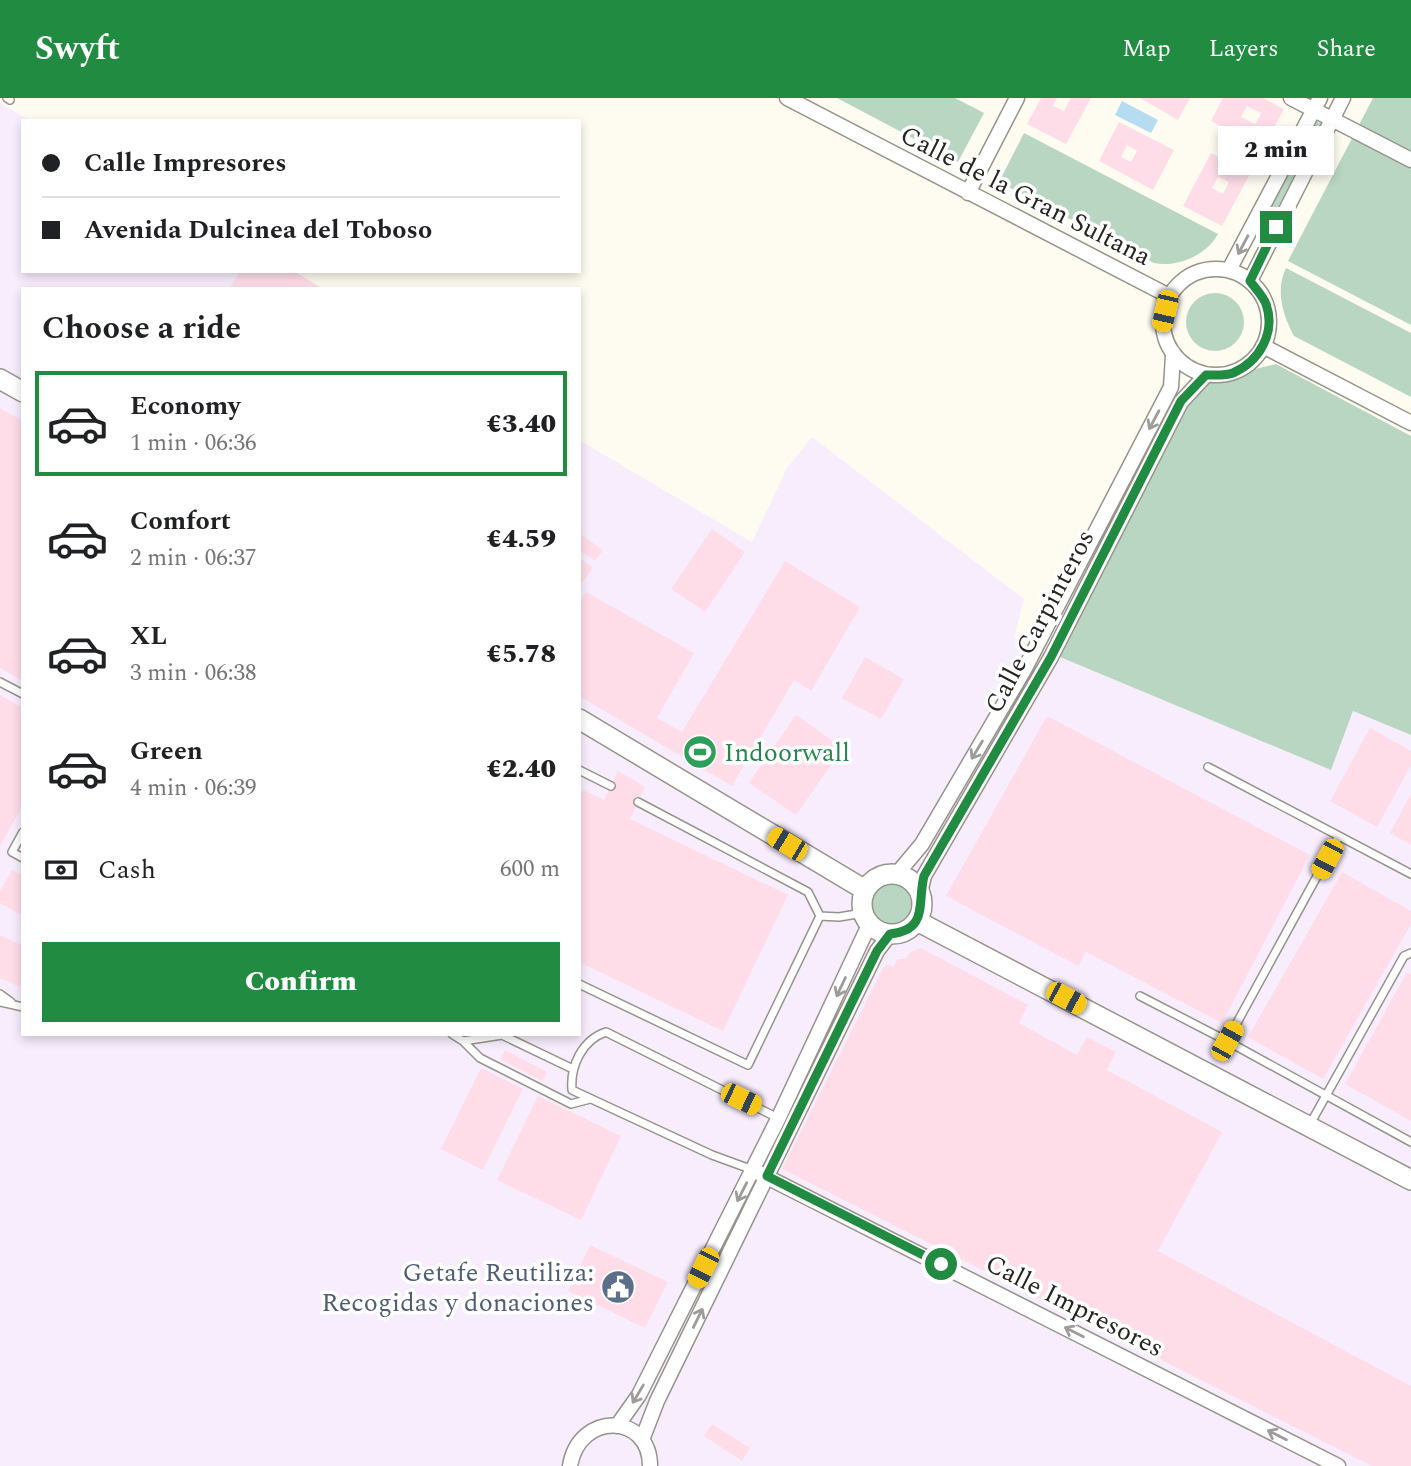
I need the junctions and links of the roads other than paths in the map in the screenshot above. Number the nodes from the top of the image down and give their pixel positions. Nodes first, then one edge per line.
1 (787, 98) edge
2 (1017, 98) edge
3 (1291, 98) edge
4 (1343, 98) edge
5 (1317, 104) edge
6 (1331, 119) junction
7 (1411, 160) edge
8 (968, 192) junction
9 (1229, 270) junction
10 (1250, 281) junction
11 (1169, 296) junction
12 (1264, 346) junction
13 (1173, 356) junction
14 (1206, 375) junction
15 (0, 379) edge
16 (21, 391) edge
17 (1411, 423) edge
18 (0, 682) edge
19 (21, 693) edge
20 (581, 720) edge
21 (1208, 766) dead end
22 (581, 771) edge
23 (611, 786) dead end
24 (638, 802) dead end
25 (21, 836) edge
26 (1339, 836) junction
27 (21, 857) edge
28 (1411, 874) edge
29 (896, 875) junction
30 (865, 890) junction
31 (920, 893) junction
32 (820, 916) junction
33 (866, 919) junction
34 (917, 921) junction
35 (890, 934) junction
36 (1411, 953) edge
37 (581, 985) edge
38 (0, 993) edge
39 (1140, 996) dead end
40 (0, 1002) edge
41 (18, 1006) edge
42 (455, 1036) edge
43 (496, 1036) edge
44 (504, 1036) edge
45 (463, 1041) junction
46 (1227, 1041) junction
47 (573, 1069) junction
48 (1326, 1096) junction
49 (591, 1099) junction
50 (778, 1119) junction
51 (1309, 1126) junction
52 (1411, 1142) edge
53 (752, 1170) junction
54 (767, 1176) junction
55 (1411, 1180) edge
56 (617, 1426) junction
57 (642, 1440) junction
58 (569, 1466) edge
59 (650, 1466) edge
60 (1338, 1466) edge

1 - 8 street, Calle de la Gran Sultana
2 - 8 street
3 - 5 street
4 - 6 street
5 - 6 street
5 -> 9 street
6 - 7 street
6 - 10 street
8 - 11 street, Calle de la Gran Sultana
9 - 10 street
9 - 11 street
10 - 12 street
11 - 13 street
12 - 14 street
12 - 17 street
13 - 14 street
13 -> 29 street, Calle Carpinteros
14 - 31 street, Calle Carpinteros
15 - 16 street
18 - 19 lane
20 - 30 street
21 - 26 lane
22 - 23 lane
24 - 32 lane
25 - 27 lane
26 - 28 lane
26 - 46 lane
29 - 30 street
29 - 31 street
30 - 33 street
31 - 34 street
32 - 33 lane
32 - 37 lane
33 - 35 street
33 -> 50 street
34 - 35 street
34 - 51 street
35 - 54 street
36 - 48 lane
38 - 41 lane
39 - 46 lane
40 - 41 lane
42 - 45 lane
43 - 45 lane
44 - 47 lane
45 - 49 lane
46 - 48 lane
47 - 49 lane
47 - 50 lane
48 - 51 lane
48 - 52 lane
49 - 53 lane
50 - 53 street
51 - 55 street
53 - 54 street, Calle Impresores
53 -> 56 street
57 -> 54 street
60 -> 54 street, Calle Impresores
56 - 57 street
56 - 58 street
57 - 59 street

